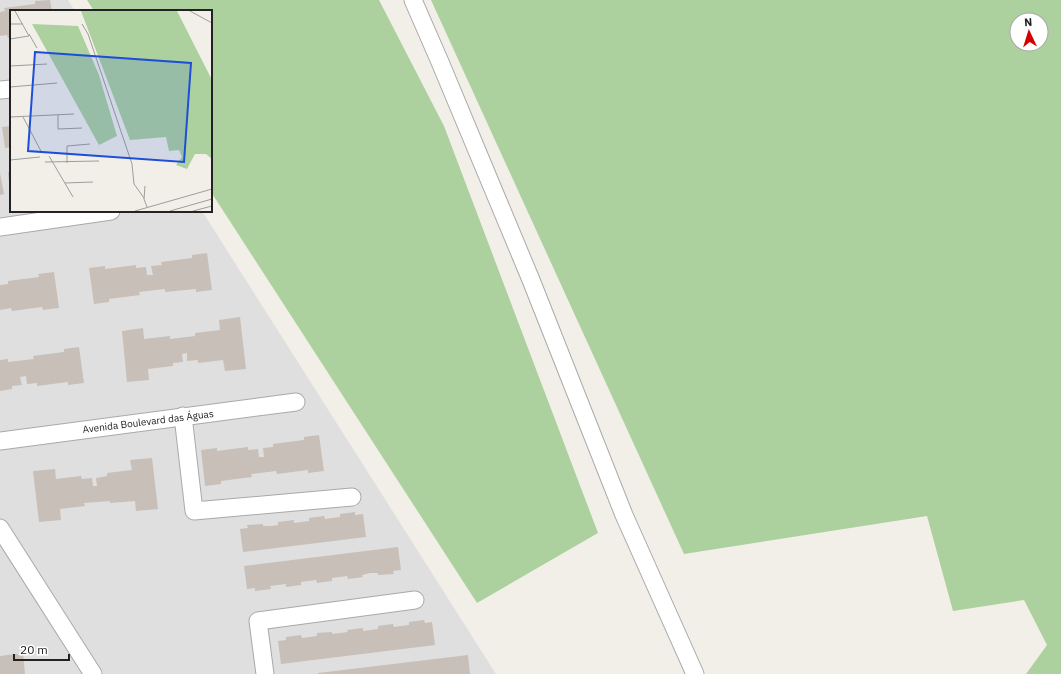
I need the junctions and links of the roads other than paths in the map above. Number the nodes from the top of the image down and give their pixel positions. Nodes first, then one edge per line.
1 (413, 0) edge
2 (10, 89) edge
3 (0, 90) edge
4 (104, 212) edge
5 (0, 227) edge
6 (296, 402) dead end
7 (183, 416) junction
8 (0, 441) edge
9 (352, 497) dead end
10 (0, 528) edge
11 (415, 600) dead end
12 (92, 674) edge
13 (264, 674) edge
14 (695, 674) edge

1 - 14 street
2 - 3 street
4 - 5 street
6 - 7 street, Avenida Boulevard das Águas
7 - 8 street, Avenida Boulevard das Águas
7 - 9 street
10 - 12 street
11 - 13 street

